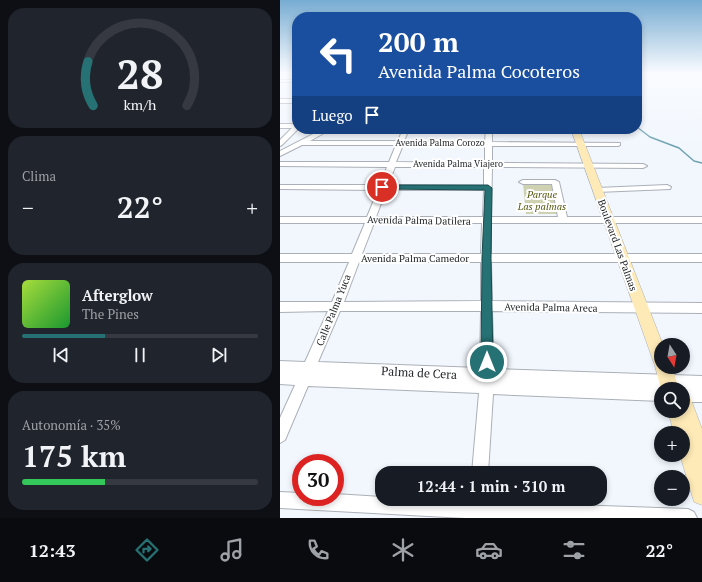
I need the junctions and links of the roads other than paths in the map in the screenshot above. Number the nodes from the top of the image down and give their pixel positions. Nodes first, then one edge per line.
1 (280, 101) edge
2 (292, 101) edge
3 (280, 126) edge
4 (292, 126) edge
5 (292, 131) edge
6 (318, 134) edge
7 (404, 134) edge
8 (489, 134) edge
9 (577, 134) edge
10 (300, 143) junction
11 (399, 143) junction
12 (280, 144) edge
13 (489, 144) junction
14 (580, 144) junction
15 (618, 144) dead end
16 (280, 154) edge
17 (280, 164) edge
18 (391, 164) junction
19 (488, 164) junction
20 (588, 164) junction
21 (643, 166) dead end
22 (523, 182) dead end
23 (280, 187) edge
24 (382, 187) junction
25 (667, 187) dead end
26 (488, 188) junction
27 (597, 190) junction
28 (370, 219) junction
29 (280, 220) edge
30 (488, 220) junction
31 (563, 220) junction
32 (608, 220) junction
33 (702, 220) edge
34 (280, 258) edge
35 (354, 258) junction
36 (486, 258) junction
37 (623, 258) junction
38 (702, 258) edge
39 (487, 306) junction
40 (280, 307) edge
41 (336, 307) junction
42 (702, 308) edge
43 (641, 309) junction
44 (654, 343) edge
45 (280, 367) edge
46 (307, 373) junction
47 (280, 378) edge
48 (487, 381) junction
49 (690, 383) edge
50 (702, 383) edge
51 (654, 384) edge
52 (690, 395) edge
53 (702, 396) edge
54 (678, 418) edge
55 (688, 418) edge
56 (280, 435) edge
57 (702, 454) edge
58 (481, 466) edge
59 (702, 494) edge
60 (280, 500) edge
61 (477, 509) edge
62 (688, 518) edge

1 - 2 street
3 - 4 street
5 - 12 street
6 - 10 street
7 - 11 street, Calle Palma Yuca
8 - 13 street
9 - 14 main road, Boulevard Las Palmas
10 - 11 street, Avenida Palma Corozo
10 - 16 street
11 - 13 street, Avenida Palma Corozo
11 - 18 street, Calle Palma Yuca
13 - 14 street, Avenida Palma Corozo
13 - 19 street
14 - 15 street, Avenida Palma Corozo
14 - 20 main road, Boulevard Las Palmas
17 - 18 street, Avenida Palma Viajero
18 - 19 street, Avenida Palma Viajero
18 - 24 street, Calle Palma Yuca
19 - 20 street, Avenida Palma Viajero
19 - 26 street
20 - 21 street, Avenida Palma Viajero
20 - 27 main road, Boulevard Las Palmas
22 - 31 street
23 - 24 street
24 - 26 street
24 - 28 street, Calle Palma Yuca
25 - 27 street
26 - 30 street
27 - 32 main road, Boulevard Las Palmas
28 - 29 street, Avenida Palma Datilera
28 - 30 street, Avenida Palma Datilera
28 - 35 street, Calle Palma Yuca
30 - 31 street, Avenida Palma Datilera
30 - 36 street
31 - 32 street, Avenida Palma Datilera
32 - 33 street, Avenida Palma Datilera
32 - 37 main road, Boulevard Las Palmas
34 - 35 street, Avenida Palma Camedor
35 - 36 street, Avenida Palma Camedor
35 - 41 street, Calle Palma Yuca
36 - 37 street, Avenida Palma Camedor
36 - 39 street
37 - 38 street, Avenida Palma Camedor
37 - 43 main road, Boulevard Las Palmas
39 - 41 street, Avenida Palma Areca
39 - 43 street, Avenida Palma Areca
39 - 48 street
40 - 41 street, Avenida Palma Areca
41 - 46 street, Calle Palma Yuca
42 - 43 street, Avenida Palma Areca
43 - 44 main road, Boulevard Las Palmas
45 - 46 street, Palma de Cera
46 - 47 street, Palma de Cera
46 - 48 street, Palma de Cera
46 - 56 street, Calle Palma Yuca
48 - 51 street, Palma de Cera
48 - 58 street
49 - 50 street, Palma de Cera
52 - 53 street
54 - 59 main road
55 - 57 main road
60 - 61 street
61 - 62 street

